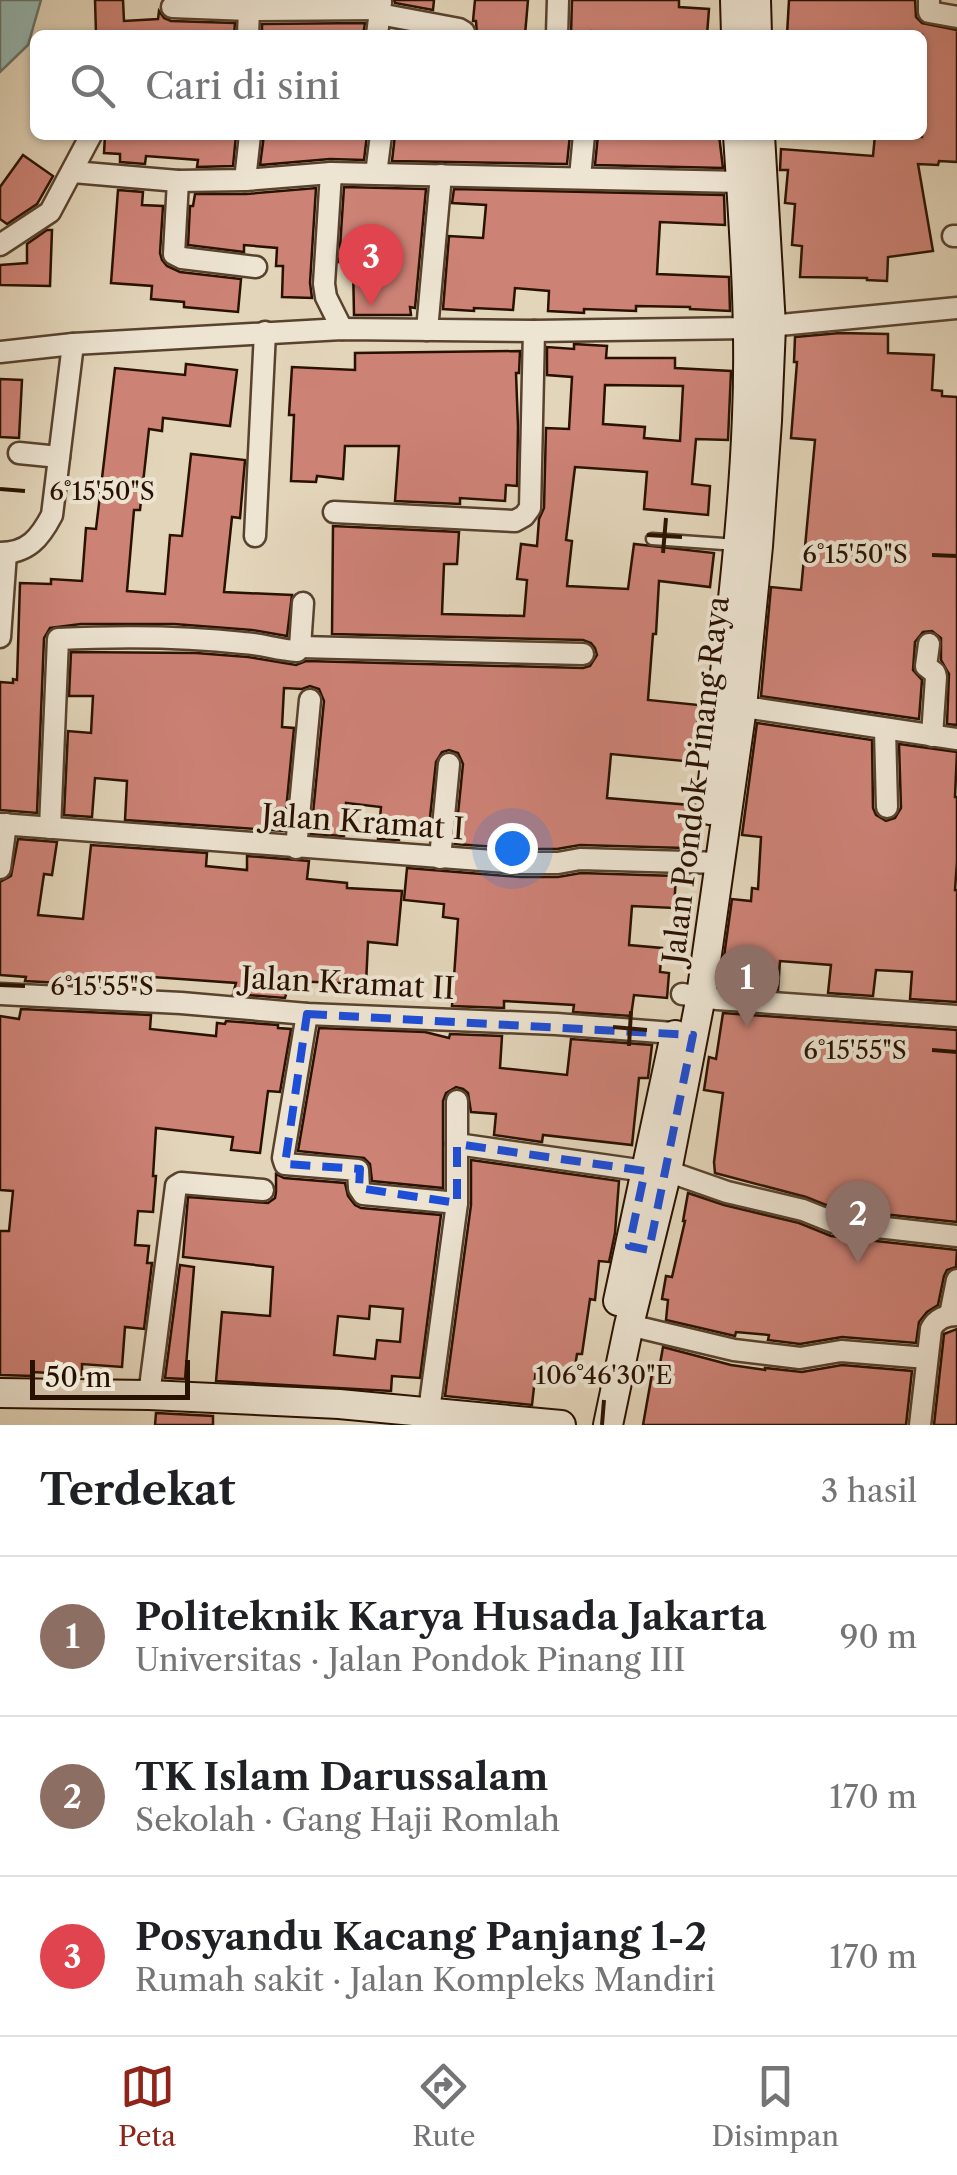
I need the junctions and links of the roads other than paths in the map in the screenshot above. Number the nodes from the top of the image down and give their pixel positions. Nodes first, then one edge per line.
1 (558, 0) edge
2 (736, 0) edge
3 (756, 0) edge
4 (929, 0) edge
5 (172, 7) dead end
6 (249, 10) junction
7 (379, 15) edge
8 (957, 17) edge
9 (248, 30) edge
10 (462, 30) edge
11 (557, 30) edge
12 (736, 30) edge
13 (757, 30) edge
14 (89, 140) edge
15 (249, 140) edge
16 (380, 140) edge
17 (584, 140) edge
18 (738, 140) edge
19 (760, 140) edge
20 (73, 172) junction
21 (331, 173) junction
22 (376, 174) junction
23 (441, 175) junction
24 (580, 178) junction
25 (245, 180) junction
26 (178, 181) junction
27 (741, 182) junction
28 (0, 245) edge
29 (256, 267) dead end
30 (957, 308) edge
31 (760, 327) junction
32 (342, 330) junction
33 (427, 330) junction
34 (534, 331) junction
35 (265, 332) junction
36 (73, 344) junction
37 (0, 352) edge
38 (19, 453) dead end
39 (59, 457) junction
40 (334, 512) dead end
41 (255, 536) dead end
42 (652, 539) dead end
43 (739, 546) junction
44 (3, 553) edge
45 (303, 603) dead end
46 (0, 637) edge
47 (929, 644) dead end
48 (300, 647) junction
49 (583, 654) dead end
50 (310, 700) dead end
51 (731, 707) junction
52 (885, 729) junction
53 (932, 736) junction
54 (957, 739) edge
55 (449, 764) dead end
56 (887, 808) dead end
57 (3, 824) edge
58 (50, 828) junction
59 (296, 848) junction
60 (440, 858) junction
61 (712, 863) junction
62 (0, 868) edge
63 (0, 994) edge
64 (691, 995) junction
65 (307, 1014) junction
66 (957, 1016) edge
67 (684, 1034) junction
68 (456, 1101) dead end
69 (457, 1144) junction
70 (656, 1171) junction
71 (263, 1190) dead end
72 (457, 1203) junction
73 (957, 1236) edge
74 (639, 1248) junction
75 (957, 1280) edge
76 (954, 1315) edge
77 (629, 1325) junction
78 (926, 1358) junction
79 (0, 1393) edge
80 (149, 1396) junction
81 (429, 1412) junction
82 (338, 1415) edge
83 (561, 1425) edge
84 (593, 1425) edge
85 (608, 1425) edge
86 (920, 1425) edge

1 - 11 street
2 - 12 main road
3 - 13 main road
4 - 8 street
5 - 6 street
6 - 7 street
6 - 9 street
7 - 10 street
14 - 20 street
15 - 25 street
16 - 22 street
17 - 24 street
18 - 27 main road, Jalan Pondok Pinang Raya
19 - 31 main road, Jalan Pondok Pinang Raya
20 - 26 street
20 - 28 street
21 - 22 street
21 - 25 street
21 - 32 street
22 - 23 street
23 - 24 street
23 - 33 street
24 - 27 street
25 - 26 street
26 - 29 street
27 - 31 main road, Jalan Pondok Pinang Raya
30 - 31 street
31 - 34 street
31 - 43 main road, Jalan Pondok Pinang Raya
31 - 51 main road, Jalan Pondok Pinang Raya
32 - 33 street
32 - 35 street
33 - 34 street
34 - 40 street
35 - 36 street
35 - 41 street
36 - 37 street
36 - 39 street
38 - 39 street
39 - 44 street
42 - 43 lane
43 - 51 main road, Jalan Pondok Pinang Raya
44 - 46 street
45 - 48 street
47 - 53 street
48 - 49 street
48 - 58 street
50 - 59 street
51 - 52 street
51 - 61 main road, Jalan Pondok Pinang Raya
52 - 53 street
52 - 56 street
53 - 54 street
55 - 60 street
57 - 58 street, Jalan Kramat I
57 - 62 street
58 - 59 street, Jalan Kramat I
59 - 60 street, Jalan Kramat I
60 - 61 street, Jalan Kramat I
61 - 64 main road, Jalan Pondok Pinang Raya
63 - 65 street, Jalan Kramat II
64 - 66 street
64 - 67 main road, Jalan Pondok Pinang Raya
65 - 67 street, Jalan Kramat II
65 - 72 street
67 - 70 main road, Jalan Pondok Pinang Raya
68 - 69 street
69 - 70 street
69 - 72 street
70 - 73 street
70 - 74 main road, Jalan Pondok Pinang Raya
71 - 80 street
72 - 81 street
74 - 77 main road, Jalan Pondok Pinang Raya
74 - 84 main road, Jalan Pondok Pinang Raya
75 - 76 street
76 - 78 street
77 - 78 street
77 - 85 main road, Jalan Pondok Pinang Raya
78 - 86 street
79 - 80 main road
80 - 82 main road
81 - 82 main road
81 - 83 main road

